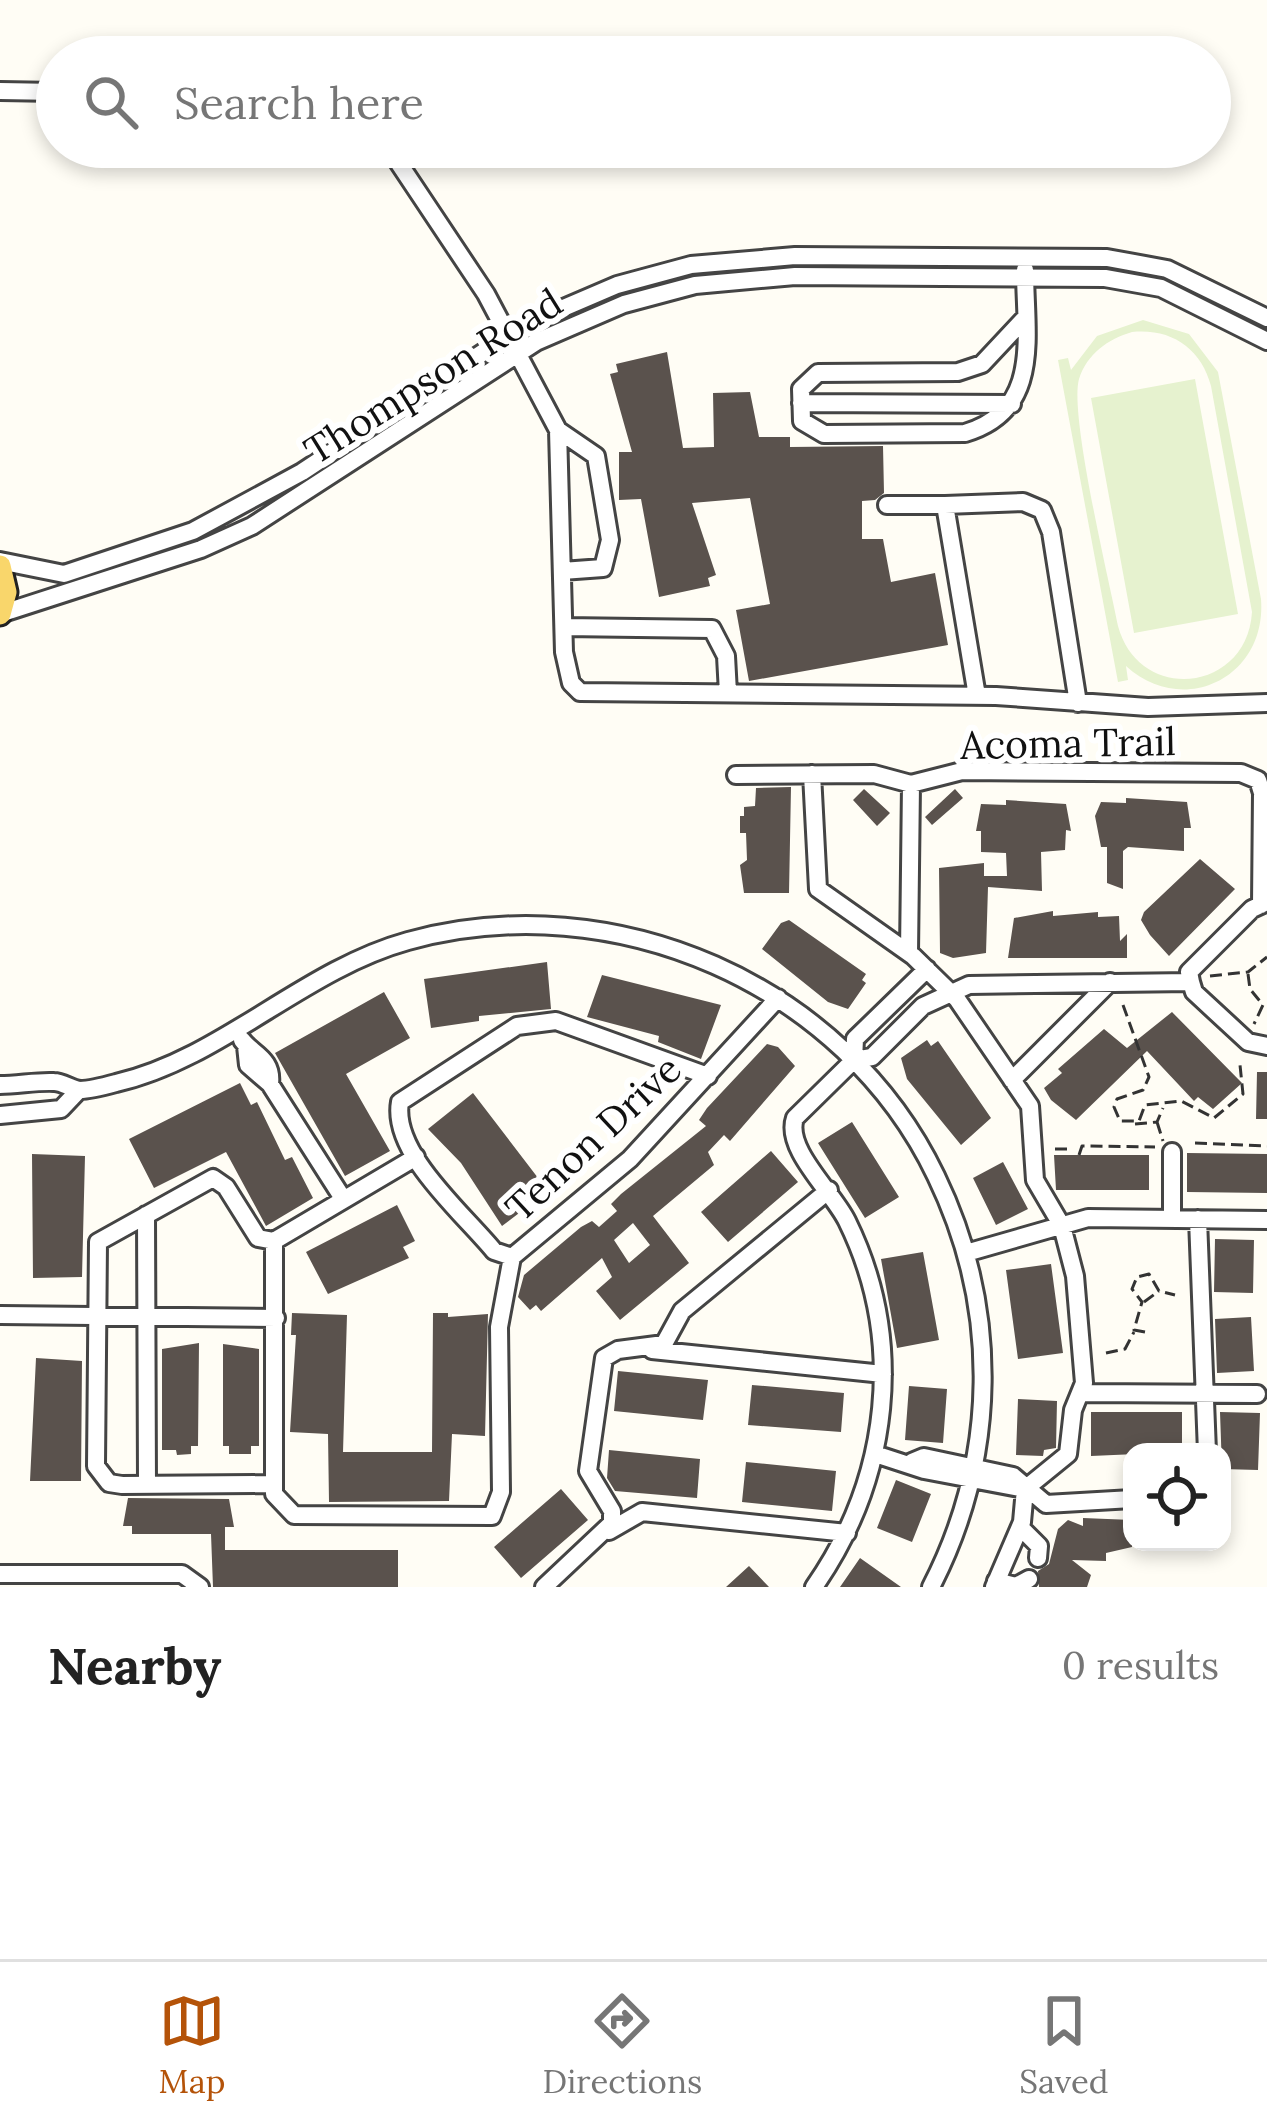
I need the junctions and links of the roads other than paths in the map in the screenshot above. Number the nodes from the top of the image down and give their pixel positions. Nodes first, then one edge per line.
1 (0, 91) edge
2 (36, 92) edge
3 (402, 168) edge
4 (1026, 256) junction
5 (769, 257) junction
6 (769, 277) junction
7 (1025, 277) junction
8 (1026, 317) junction
9 (1267, 318) edge
10 (509, 334) junction
11 (1267, 341) edge
12 (517, 354) junction
13 (801, 403) junction
14 (1012, 404) junction
15 (558, 430) junction
16 (887, 505) dead end
17 (945, 505) junction
18 (193, 531) junction
19 (201, 549) junction
20 (0, 563) edge
21 (562, 571) junction
22 (0, 614) edge
23 (564, 627) junction
24 (728, 693) junction
25 (977, 695) junction
26 (1267, 703) edge
27 (1078, 704) junction
28 (812, 774) junction
29 (736, 775) dead end
30 (911, 784) junction
31 (1264, 904) edge
32 (909, 953) junction
33 (926, 969) junction
34 (1198, 977) junction
35 (1110, 982) junction
36 (950, 992) junction
37 (898, 997) junction
38 (778, 998) junction
39 (915, 1014) junction
40 (233, 1027) junction
41 (1261, 1039) edge
42 (854, 1060) junction
43 (708, 1076) junction
44 (1012, 1080) junction
45 (0, 1085) edge
46 (79, 1090) junction
47 (0, 1114) edge
48 (1166, 1147) road end
49 (416, 1157) junction
50 (830, 1190) junction
51 (342, 1197) junction
52 (146, 1215) junction
53 (1172, 1219) junction
54 (1198, 1220) junction
55 (1267, 1220) edge
56 (1062, 1226) junction
57 (274, 1241) junction
58 (966, 1253) junction
59 (512, 1257) junction
60 (0, 1315) edge
61 (98, 1317) junction
62 (145, 1318) junction
63 (276, 1318) junction
64 (646, 1349) junction
65 (883, 1374) junction
66 (1082, 1393) junction
67 (1202, 1394) junction
68 (1257, 1394) dead end
69 (1206, 1443) edge
70 (875, 1454) junction
71 (974, 1475) junction
72 (147, 1484) junction
73 (274, 1484) junction
74 (1025, 1490) junction
75 (1123, 1500) edge
76 (1020, 1526) junction
77 (847, 1533) junction
78 (604, 1536) junction
79 (1038, 1558) dead end
80 (0, 1574) edge
81 (1029, 1579) dead end
82 (25, 1580) edge
83 (145, 1581) edge
84 (995, 1584) edge
85 (200, 1587) edge
86 (544, 1587) edge
87 (814, 1587) edge
88 (932, 1587) edge

1 - 2 street
3 - 10 street
4 - 5 street, Thompson Road
4 - 7 street
4 - 9 street, Thompson Road
5 - 6 street
5 - 10 street, Thompson Road
6 - 7 street, Thompson Road
6 - 12 street, Thompson Road
7 - 8 street
7 - 11 street, Thompson Road
8 - 13 street
8 - 14 street
10 - 12 street
10 - 18 street, Thompson Road
12 - 15 street
12 - 19 street, Thompson Road
13 - 14 street
13 - 14 street
15 - 21 street
15 - 21 street
16 - 17 street
17 - 25 street
17 - 27 street
18 - 19 street
18 - 20 street, Thompson Road
19 - 22 street, Thompson Road
20 - 22 main road
21 - 23 street
23 - 24 street
23 - 24 street
24 - 25 street
25 - 27 street
26 - 27 street
28 - 29 street, Acoma Trail
28 - 30 street, Acoma Trail
28 - 32 street
30 - 31 street, Acoma Trail
30 - 32 street
31 - 34 street
32 - 33 street
33 - 36 street
33 - 37 street
34 - 35 street
34 - 41 street
35 - 36 street
35 - 44 street
36 - 39 street
36 - 44 street
37 - 39 street
37 - 42 street
38 - 40 street
38 - 42 street
38 - 43 street, Tenon Drive
39 - 42 street
40 - 46 street
40 - 51 street
42 - 50 street
42 - 58 street
43 - 49 street
43 - 59 street, Tenon Drive
44 - 56 street
45 - 46 street
46 - 47 street
48 - 53 street
49 - 51 street
49 - 59 street
50 - 64 street
50 - 65 street
51 - 57 street
52 - 57 street
52 - 61 street
52 - 62 street
53 - 54 street
53 - 56 street
54 - 55 street
54 - 67 street
56 - 58 street
56 - 66 street
57 - 63 street
58 - 71 street
59 - 73 street, Tenon Drive
60 - 61 street
61 - 62 street
61 - 72 street
62 - 63 street
62 - 72 street
63 - 73 street
64 - 65 street
64 - 78 street
65 - 70 street
66 - 67 street
66 - 74 street
67 - 68 street
67 - 69 street
70 - 71 street
70 - 77 street
71 - 74 street
71 - 88 street
72 - 73 street
74 - 75 street
74 - 76 street
76 - 79 street
76 - 84 street
77 - 78 street
77 - 87 street
78 - 86 street
80 - 82 street
81 - 84 street
82 - 83 street
83 - 85 street

